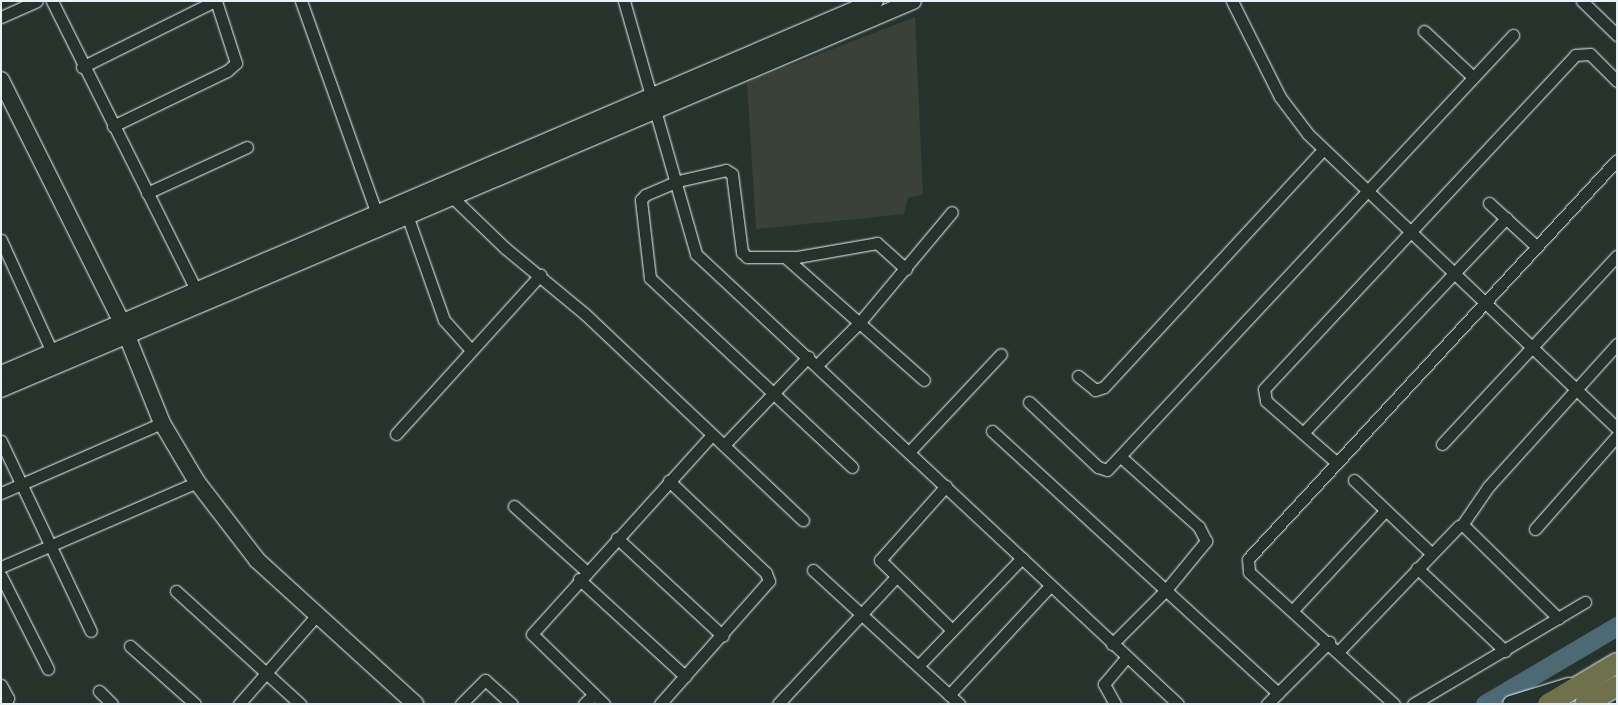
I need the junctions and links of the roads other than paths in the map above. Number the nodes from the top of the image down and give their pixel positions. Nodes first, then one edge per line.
1 (38, 1) edge
2 (52, 1) edge
3 (216, 1) edge
4 (301, 1) edge
5 (624, 1) edge
6 (875, 1) edge
7 (1232, 1) edge
8 (1582, 1) edge
9 (909, 2) edge
10 (1, 18) edge
11 (1424, 31) dead end
12 (1616, 31) edge
13 (1513, 35) dead end
14 (82, 67) junction
15 (1473, 77) junction
16 (1, 80) edge
17 (1617, 81) edge
18 (652, 103) junction
19 (113, 126) junction
20 (248, 147) dead end
21 (1323, 150) junction
22 (1617, 160) edge
23 (678, 181) junction
24 (1366, 191) junction
25 (147, 193) junction
26 (451, 196) junction
27 (1490, 203) dead end
28 (952, 212) dead end
29 (407, 215) junction
30 (1506, 218) junction
31 (378, 220) junction
32 (1408, 231) junction
33 (1, 240) edge
34 (1537, 247) junction
35 (1617, 256) edge
36 (786, 258) junction
37 (906, 269) junction
38 (1452, 272) junction
39 (540, 275) junction
40 (196, 290) junction
41 (1485, 303) junction
42 (860, 322) junction
43 (124, 327) junction
44 (1617, 344) edge
45 (1533, 348) junction
46 (470, 349) junction
47 (52, 352) junction
48 (1001, 354) dead end
49 (808, 357) junction
50 (817, 365) junction
51 (1, 374) edge
52 (1078, 376) dead end
53 (924, 380) dead end
54 (1, 389) edge
55 (1575, 389) junction
56 (774, 394) junction
57 (1029, 402) dead end
58 (162, 423) junction
59 (1617, 428) edge
60 (992, 431) dead end
61 (1303, 433) junction
62 (396, 434) dead end
63 (712, 435) junction
64 (1617, 436) edge
65 (1, 441) edge
66 (1442, 444) dead end
67 (724, 445) junction
68 (909, 452) junction
69 (1121, 457) junction
70 (1337, 464) junction
71 (852, 467) dead end
72 (1354, 480) dead end
73 (669, 481) junction
74 (197, 482) junction
75 (23, 484) junction
76 (946, 486) junction
77 (1, 493) edge
78 (514, 506) dead end
79 (1386, 511) junction
80 (803, 520) dead end
81 (1462, 526) junction
82 (1535, 528) dead end
83 (617, 538) junction
84 (53, 544) junction
85 (1431, 553) junction
86 (1022, 558) junction
87 (1, 567) edge
88 (1417, 568) junction
89 (813, 570) dead end
90 (583, 575) junction
91 (1, 576) edge
92 (896, 578) junction
93 (1050, 586) junction
94 (176, 591) dead end
95 (1165, 591) junction
96 (1585, 602) dead end
97 (1293, 610) junction
98 (317, 615) junction
99 (860, 615) junction
100 (1558, 618) junction
101 (952, 630) junction
102 (91, 631) dead end
103 (723, 636) junction
104 (1329, 642) junction
105 (1112, 644) junction
106 (130, 646) dead end
107 (1505, 650) junction
108 (1338, 651) junction
109 (1127, 657) junction
110 (1617, 663) edge
111 (918, 666) junction
112 (48, 669) dead end
113 (266, 674) junction
114 (685, 676) junction
115 (1585, 682) junction
116 (1, 685) edge
117 (1617, 686) edge
118 (99, 691) dead end
119 (1278, 693) junction
120 (594, 694) junction
121 (949, 695) junction
122 (661, 703) edge
123 (5, 704) edge
124 (112, 704) edge
125 (195, 704) edge
126 (239, 704) edge
127 (300, 704) edge
128 (415, 704) edge
129 (461, 704) edge
130 (512, 704) edge
131 (584, 704) edge
132 (604, 704) edge
133 (778, 704) edge
134 (959, 704) edge
135 (1115, 704) edge
136 (1178, 704) edge
137 (1267, 704) edge
138 (1394, 704) edge
139 (1413, 704) edge
140 (1511, 704) edge
141 (1548, 704) edge
142 (1585, 704) edge

1 - 10 street
2 - 14 street
3 - 14 street
3 - 19 street
4 - 31 street
5 - 18 street
6 - 18 main road
7 - 21 street
8 - 12 street
9 - 18 main road
11 - 15 street
13 - 15 street
14 - 19 street
15 - 24 street
16 - 43 main road
17 - 32 street
18 - 23 street
18 - 26 main road
18 - 31 main road
19 - 25 street
20 - 25 street
21 - 24 street
21 - 52 street
22 - 34 street
23 - 36 street
23 - 49 street
23 - 56 street
24 - 32 street
24 - 69 street
25 - 40 street
26 - 29 main road
26 - 39 street
27 - 30 street
28 - 37 street
29 - 31 main road
29 - 46 street
30 - 34 street
30 - 38 street
31 - 40 main road
31 - 43 main road
32 - 38 street
32 - 61 street
33 - 47 street
34 - 41 street
35 - 45 street
36 - 37 street
36 - 42 street
37 - 42 street
38 - 41 street
38 - 61 street
39 - 46 street
39 - 63 street
40 - 43 main road
41 - 45 street
41 - 70 street
42 - 50 street
42 - 53 street
43 - 47 main road
43 - 54 main road
43 - 58 main road
44 - 55 street
45 - 55 street
45 - 66 street
46 - 62 street
47 - 51 main road
48 - 68 street
49 - 50 street
49 - 56 street
50 - 68 street
55 - 59 street
55 - 81 street
56 - 67 street
56 - 71 street
57 - 69 street
58 - 74 main road
58 - 75 street
60 - 95 street
61 - 70 street
63 - 67 street
63 - 73 street
64 - 82 street
65 - 75 street
67 - 80 street
68 - 76 street
69 - 95 street
70 - 97 street
72 - 79 street
73 - 83 street
73 - 103 street
74 - 84 street
74 - 98 main road
75 - 77 street
75 - 84 street
76 - 86 street
76 - 92 street
78 - 90 street
79 - 85 street
79 - 97 street
81 - 85 street
81 - 100 street
83 - 90 street
83 - 103 street
84 - 87 street
84 - 102 street
85 - 88 street
86 - 93 street
86 - 101 street
88 - 107 street
88 - 108 street
89 - 99 street
90 - 114 street
90 - 120 street
91 - 112 street
92 - 99 street
92 - 101 street
93 - 105 street
93 - 121 street
94 - 113 street
95 - 105 street
95 - 119 street
96 - 100 street
97 - 104 street
98 - 113 street
98 - 128 main road
99 - 111 street
99 - 133 street
100 - 107 street
101 - 111 street
103 - 114 street
104 - 108 street
104 - 119 street
105 - 109 street
106 - 125 street
107 - 139 street
108 - 138 street
109 - 135 street
109 - 136 street
110 - 115 highway
111 - 121 street
113 - 126 street
113 - 127 street
114 - 122 street
115 - 140 main road
115 - 141 highway
116 - 123 street
117 - 142 highway
118 - 124 street
119 - 137 street
120 - 131 street
120 - 132 street
121 - 134 street
129 - 130 street

